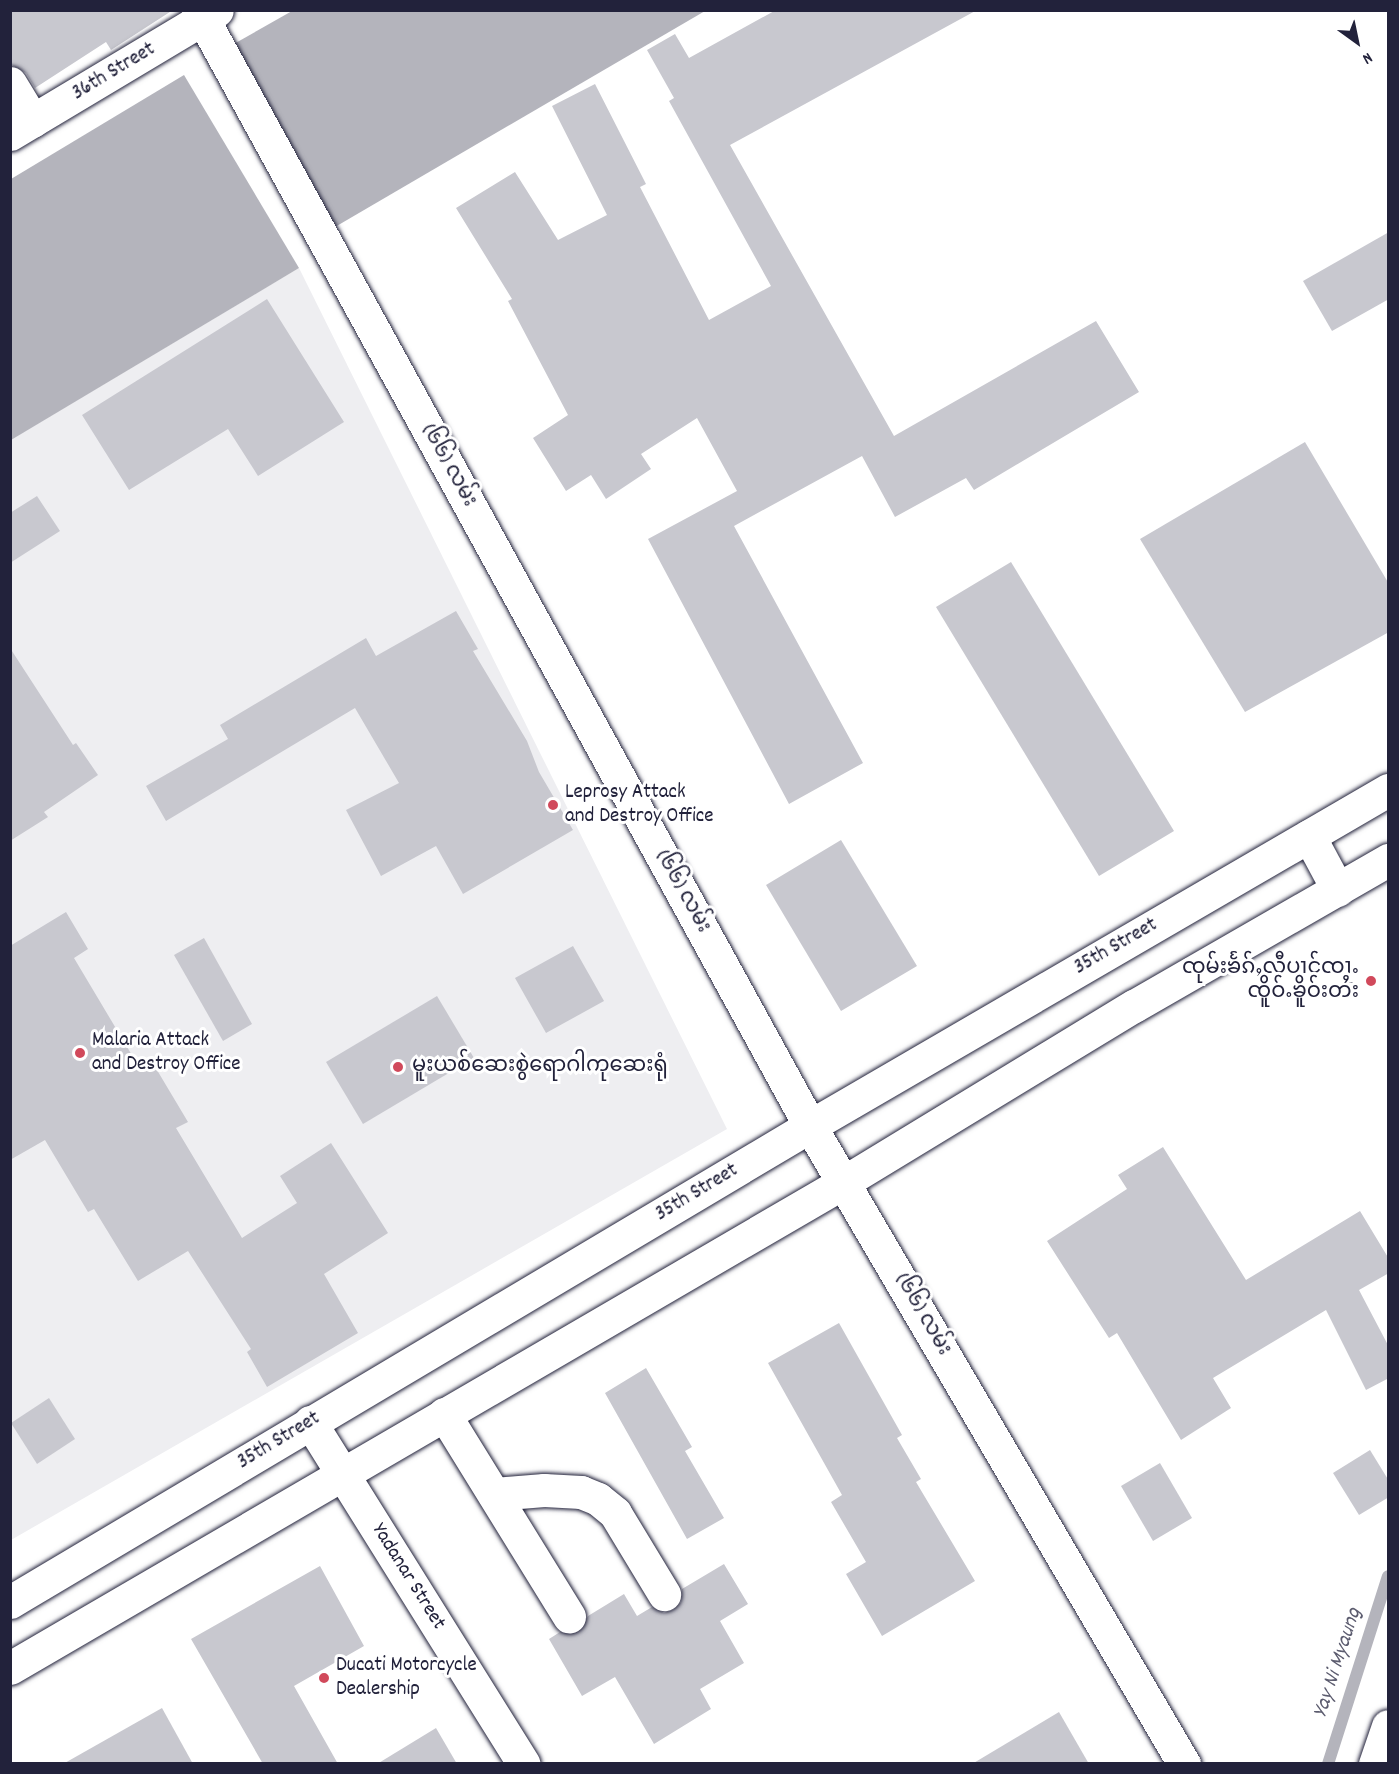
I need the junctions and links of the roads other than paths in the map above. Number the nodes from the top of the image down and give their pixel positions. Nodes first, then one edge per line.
1 (206, 13) edge
2 (10, 83) edge
3 (22, 127) edge
4 (1389, 790) edge
5 (1309, 836) junction
6 (1389, 860) edge
7 (1338, 890) junction
8 (810, 1126) junction
9 (843, 1182) junction
10 (444, 1414) junction
11 (310, 1422) junction
12 (343, 1473) junction
13 (494, 1494) junction
14 (664, 1594) dead end
15 (10, 1602) edge
16 (569, 1616) dead end
17 (10, 1668) edge
18 (1389, 1726) edge
19 (524, 1764) edge
20 (1184, 1764) edge
21 (1375, 1764) edge

1 - 3 main road, 36th Street
1 - 8 main road, (၆၆) လမ်း
2 - 3 main road
4 - 5 main road, 35th Street
5 - 7 main road
5 - 8 main road, 35th Street
6 - 7 main road
7 - 9 main road
8 - 9 main road, (၆၆) လမ်း
8 - 11 main road, 35th Street
9 - 10 main road
9 - 20 main road, (၆၆) လမ်း
10 - 12 main road
10 - 13 main road
11 - 12 main road, Yadanar Street
11 - 15 main road, 35th Street
12 - 17 main road
12 - 19 main road, Yadanar Street
13 - 14 main road
13 - 16 main road
18 - 21 main road

